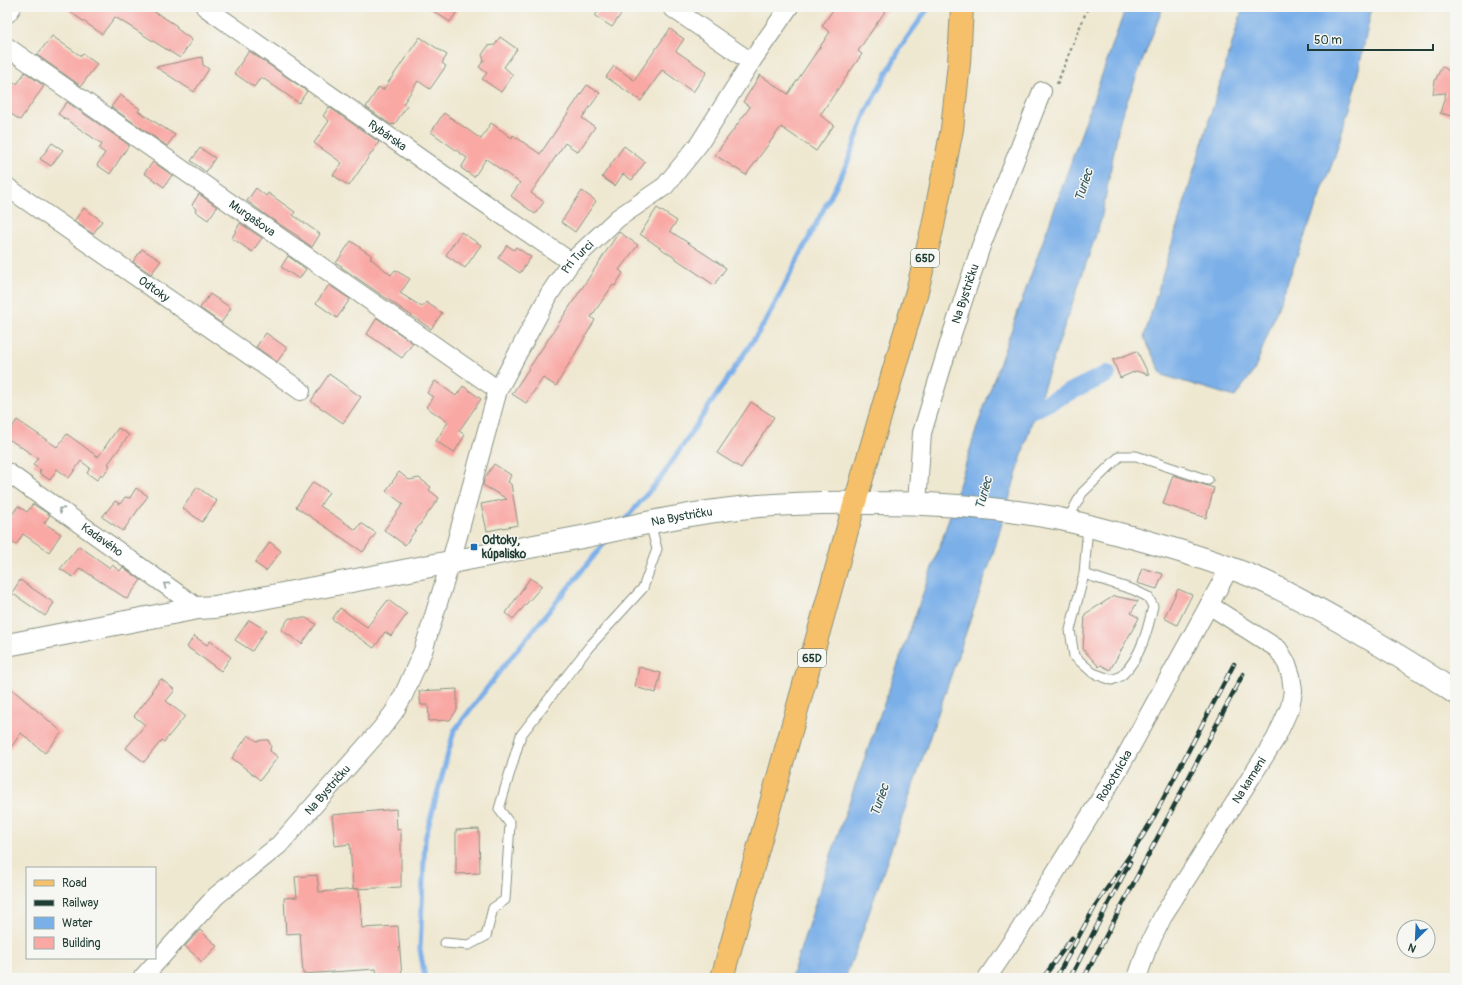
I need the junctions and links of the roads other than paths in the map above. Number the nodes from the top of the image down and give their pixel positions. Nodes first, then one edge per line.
1 (12, 7) edge
2 (205, 7) edge
3 (671, 7) edge
4 (789, 7) edge
5 (962, 7) edge
6 (7, 14) edge
7 (7, 47) edge
8 (751, 62) junction
9 (1040, 95) road end
10 (7, 187) edge
11 (571, 262) junction
12 (498, 390) junction
13 (301, 391) dead end
14 (7, 472) edge
15 (1208, 480) dead end
16 (855, 502) junction
17 (924, 504) junction
18 (1067, 521) junction
19 (648, 523) junction
20 (1088, 526) junction
21 (451, 561) junction
22 (1230, 567) junction
23 (1084, 574) junction
24 (1209, 605) junction
25 (198, 608) junction
26 (7, 645) edge
27 (1455, 693) edge
28 (445, 943) dead end
29 (142, 978) edge
30 (722, 978) edge
31 (987, 978) edge
32 (1137, 978) edge

1 - 6 street
2 - 11 street, Rybárska
3 - 8 street
4 - 8 street, Pri Turci
5 - 16 main road, 65D
7 - 12 street, Murgašova
8 - 11 street, Pri Turci
9 - 17 street, Na Bystričku
10 - 13 street, Odtoky
11 - 12 street, Pri Turci
12 - 21 street, Pri Turci
25 -> 14 street, Kadavého
15 - 18 lane
16 - 17 street, Na Bystričku
16 - 19 street, Na Bystričku
16 - 30 main road, 65D
17 - 18 street
18 - 20 street
19 - 21 street, Na Bystričku
19 - 28 lane
20 - 22 street
20 - 23 lane
21 - 25 street, Na Bystričku
21 - 29 street, Na Bystričku
22 - 24 street, Robotnícka
22 - 27 street
23 - 23 lane
24 - 31 street, Robotnícka
24 - 32 street, Na kameni
25 - 26 street, Na Bystričku

